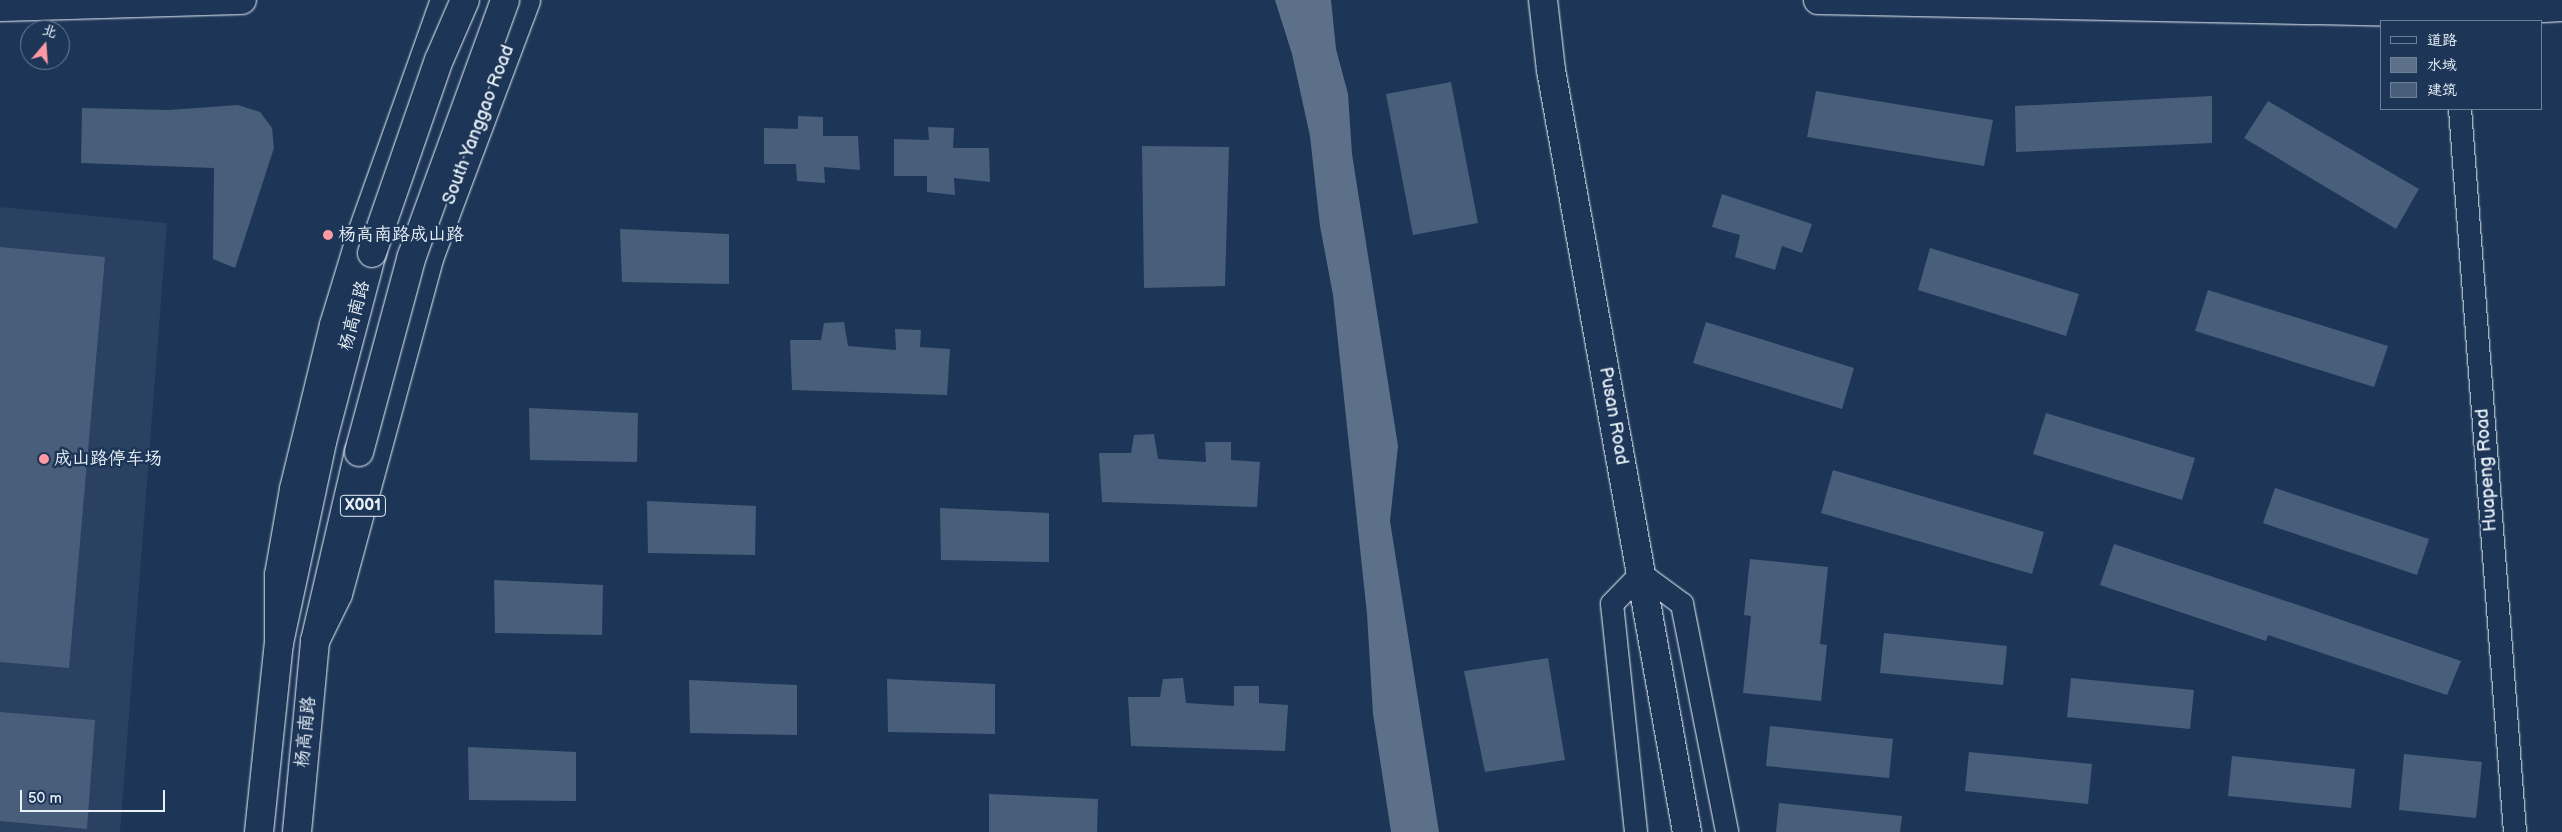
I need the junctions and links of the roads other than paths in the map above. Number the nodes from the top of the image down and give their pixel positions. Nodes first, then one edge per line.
1 (242, 0) edge
2 (445, 0) edge
3 (465, 0) edge
4 (506, 0) edge
5 (526, 0) edge
6 (1543, 0) edge
7 (1818, 0) edge
8 (0, 7) edge
9 (2562, 7) edge
10 (2452, 11) edge
11 (2460, 110) edge
12 (1641, 574) junction
13 (315, 641) junction
14 (279, 642) junction
15 (259, 825) edge
16 (297, 827) edge
17 (1687, 830) edge
18 (1636, 832) edge
19 (1727, 832) edge
20 (2515, 832) edge

1 - 8 main road
2 - 14 main road, 杨高南路
3 - 14 main road, 杨高南路, bridge
4 - 13 main road, 杨高南路 / X001, bridge
5 - 13 main road, 杨高南路 / X001
6 - 12 main road, Pusan Road
7 - 10 main road
9 - 10 main road
11 - 20 street, Huapeng Road
12 - 17 main road, Pusan Road
12 - 18 street
12 - 19 street
13 - 16 main road, 杨高南路 / X001
14 - 15 main road, 杨高南路

